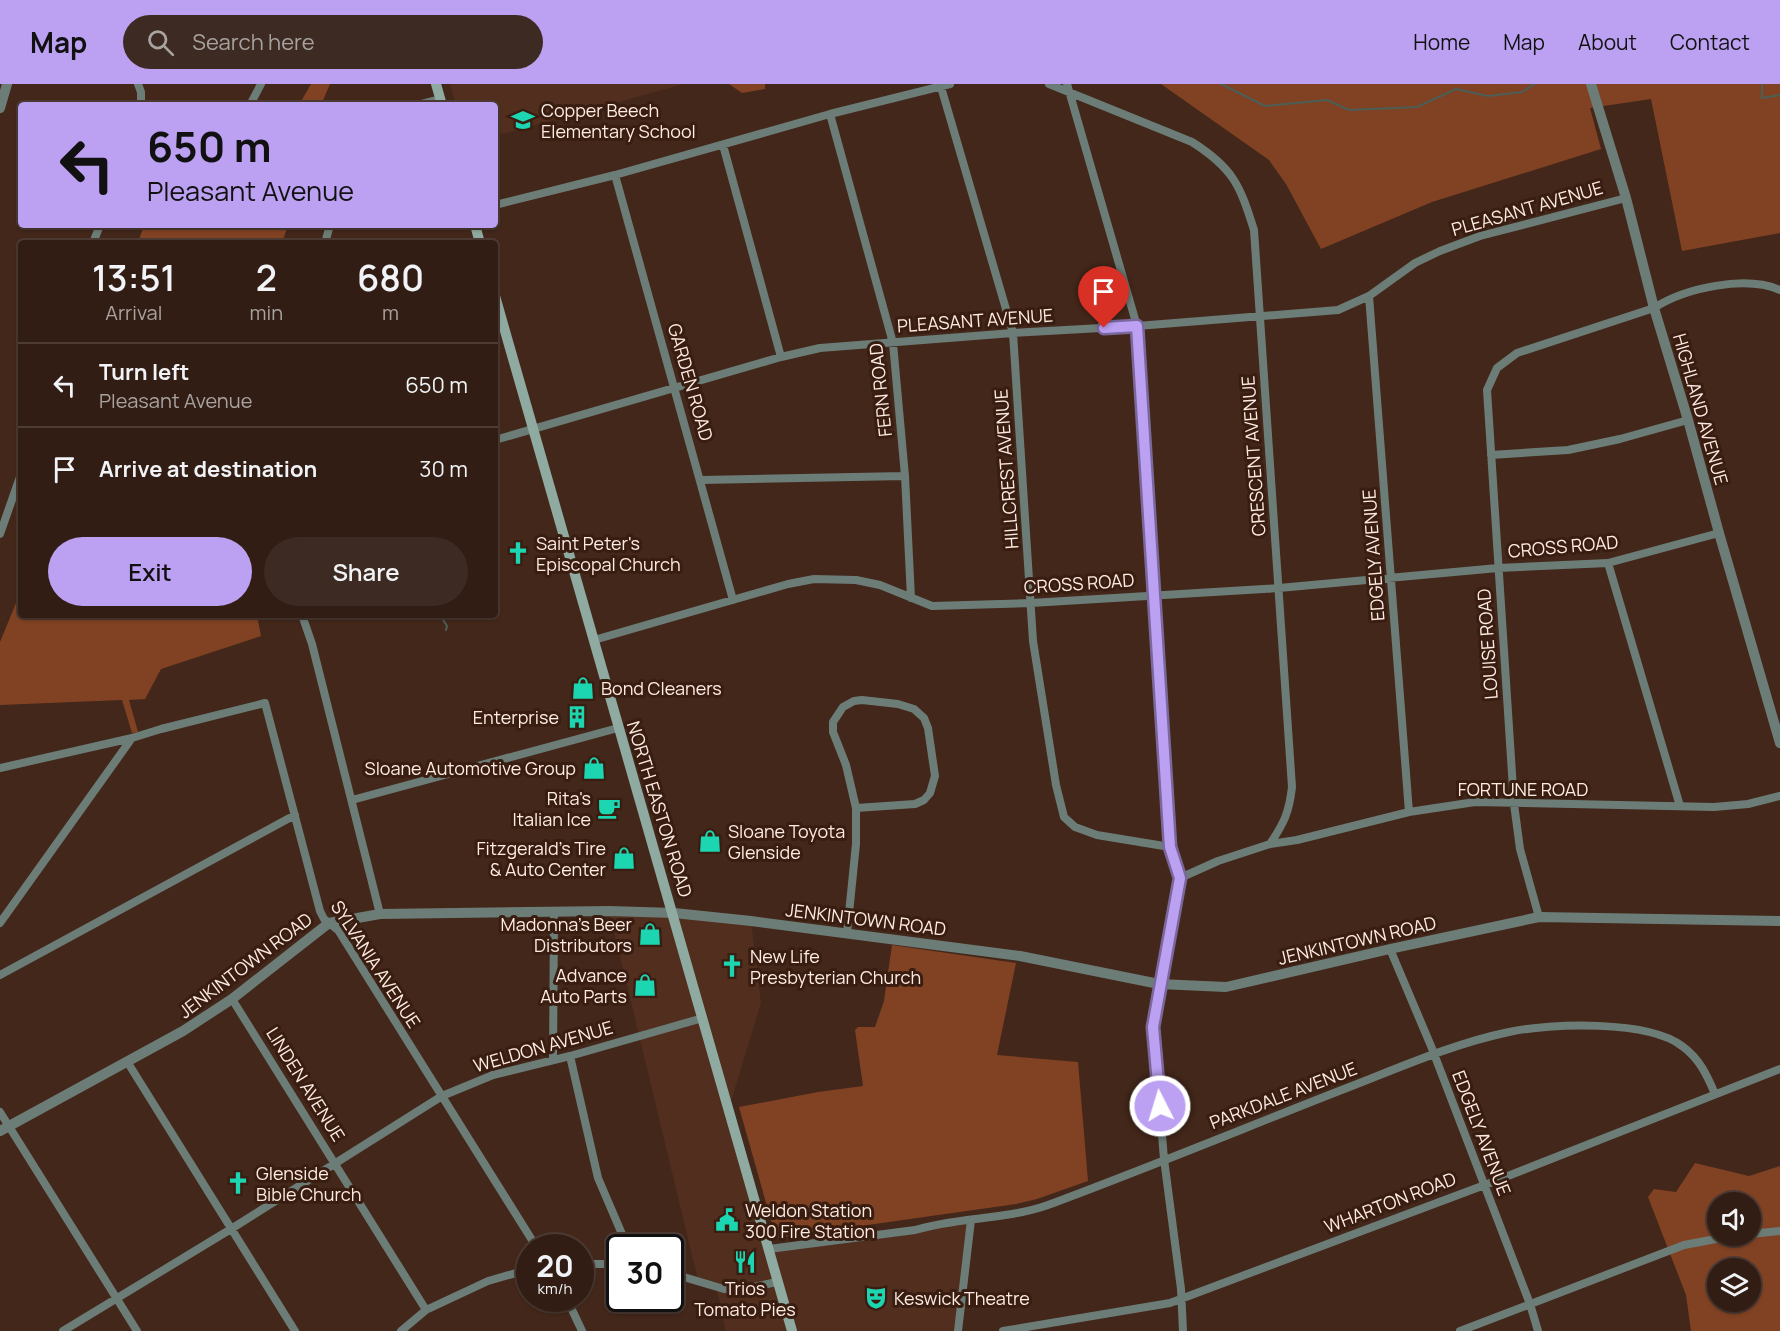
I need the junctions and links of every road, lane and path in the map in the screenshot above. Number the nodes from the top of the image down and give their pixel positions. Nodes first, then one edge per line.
1 (7, 84) edge
2 (138, 84) edge
3 (261, 84) edge
4 (436, 84) edge
5 (1049, 84) edge
6 (1591, 84) edge
7 (946, 85) edge
8 (1068, 88) edge
9 (141, 102) edge
10 (252, 102) edge
11 (441, 102) edge
12 (0, 108) edge
13 (830, 114) junction
14 (723, 145) junction
15 (615, 175) junction
16 (1626, 198) junction
17 (498, 204) edge
18 (1780, 290) edge
19 (1369, 296) junction
20 (498, 307) edge
21 (1654, 308) junction
22 (1260, 316) junction
23 (1137, 326) junction
24 (1013, 333) junction
25 (893, 343) junction
26 (781, 357) junction
27 (675, 388) junction
28 (1688, 420) junction
29 (532, 429) junction
30 (498, 439) edge
31 (1491, 454) junction
32 (905, 476) junction
33 (701, 480) junction
34 (18, 483) edge
35 (1719, 533) junction
36 (0, 534) edge
37 (1608, 563) junction
38 (1498, 568) junction
39 (1391, 579) junction
40 (1279, 588) junction
41 (1153, 595) junction
42 (911, 598) junction
43 (733, 600) junction
44 (1031, 603) junction
45 (303, 618) edge
46 (594, 640) junction
47 (618, 728) junction
48 (132, 738) junction
49 (1780, 743) edge
50 (0, 768) edge
51 (1780, 796) edge
52 (352, 800) junction
53 (1514, 804) junction
54 (1680, 806) junction
55 (856, 808) junction
56 (1410, 812) junction
57 (295, 814) junction
58 (1270, 844) junction
59 (1170, 847) junction
60 (1180, 878) junction
61 (554, 912) junction
62 (674, 913) junction
63 (380, 914) junction
64 (1539, 917) junction
65 (1780, 921) edge
66 (0, 923) edge
67 (329, 923) junction
68 (847, 933) junction
69 (1390, 949) junction
70 (0, 975) edge
71 (1159, 984) junction
72 (232, 999) junction
73 (702, 1018) junction
74 (1434, 1054) junction
75 (570, 1056) junction
76 (554, 1060) junction
77 (128, 1063) junction
78 (1780, 1069) edge
79 (1715, 1094) junction
80 (442, 1096) junction
81 (0, 1112) edge
82 (4, 1129) edge
83 (1164, 1160) junction
84 (336, 1163) junction
85 (1484, 1184) junction
86 (971, 1220) junction
87 (231, 1229) junction
88 (1780, 1230) edge
89 (1761, 1233) edge
90 (528, 1234) edge
91 (622, 1234) edge
92 (1707, 1241) edge
93 (769, 1248) junction
94 (516, 1273) edge
95 (684, 1277) edge
96 (777, 1282) junction
97 (116, 1298) junction
98 (1181, 1299) junction
99 (1530, 1304) junction
100 (426, 1310) junction
101 (573, 1312) edge
102 (63, 1331) edge
103 (136, 1331) edge
104 (295, 1331) edge
105 (400, 1331) edge
106 (582, 1331) edge
107 (792, 1331) edge
108 (958, 1331) edge
109 (1003, 1331) edge
110 (1183, 1331) edge
111 (1460, 1331) edge
112 (1538, 1331) edge

1 - 12 street
2 - 9 street
3 - 10 street
4 - 11 main road
5 - 8 street, CRESCENT AVENUE
6 - 16 street, HIGHLAND AVENUE
7 - 13 street
7 - 24 street, HILLCREST AVENUE
8 - 22 street, CRESCENT AVENUE
8 - 23 street
13 - 14 street
13 - 25 street, FERN ROAD
14 - 15 street
14 - 26 street
15 - 17 street
15 - 27 street, GARDEN ROAD
16 - 19 street, PLEASANT AVENUE
16 - 21 street, HIGHLAND AVENUE
18 - 21 street
19 - 22 street, PLEASANT AVENUE
19 - 39 street, EDGELY AVENUE
20 - 29 main road, NORTH EASTON ROAD
21 - 28 street, HIGHLAND AVENUE
21 - 31 street, LOUISE ROAD
22 - 23 street, PLEASANT AVENUE
22 - 40 street, CRESCENT AVENUE
23 - 24 street, PLEASANT AVENUE
23 - 41 street
24 - 25 street, PLEASANT AVENUE
24 - 44 street, HILLCREST AVENUE
25 - 26 street, PLEASANT AVENUE
25 - 32 street, FERN ROAD
26 - 27 street, PLEASANT AVENUE
27 - 29 street, PLEASANT AVENUE
27 - 33 street, GARDEN ROAD
28 - 31 street
28 - 35 street, HIGHLAND AVENUE
29 - 30 street, PLEASANT AVENUE
29 - 46 main road, NORTH EASTON ROAD
31 - 38 street, LOUISE ROAD
32 - 33 street
32 - 42 street, FERN ROAD
33 - 43 street, GARDEN ROAD
34 - 36 street
35 - 37 street, CROSS ROAD
35 - 49 street, HIGHLAND AVENUE
37 - 38 street, CROSS ROAD
37 - 54 street
38 - 39 street, CROSS ROAD
38 - 53 street, LOUISE ROAD
39 - 40 street, CROSS ROAD
39 - 56 street, EDGELY AVENUE
40 - 41 street, CROSS ROAD
40 - 58 street, CRESCENT AVENUE
41 - 44 street, CROSS ROAD
41 - 59 street
42 - 43 street, CROSS ROAD
42 - 44 street, CROSS ROAD
43 - 46 street, CROSS ROAD
44 - 59 street, HILLCREST AVENUE
45 - 52 street
46 - 47 main road, NORTH EASTON ROAD
47 - 52 street
47 - 62 main road, NORTH EASTON ROAD
48 - 50 street
48 - 57 street, SYLVANIA AVENUE
48 - 66 street
51 - 54 street, FORTUNE ROAD
52 - 63 street
53 - 54 street, FORTUNE ROAD
53 - 56 street, FORTUNE ROAD
53 - 64 street, LOUISE ROAD
55 - 55 street
55 - 68 street
56 - 58 street, FORTUNE ROAD
57 - 67 street, SYLVANIA AVENUE
57 - 70 street
58 - 60 street
59 - 60 street
60 - 71 street
61 - 62 street, JENKINTOWN ROAD
61 - 63 street, JENKINTOWN ROAD
61 - 76 street
62 - 68 street, JENKINTOWN ROAD
62 - 73 main road, NORTH EASTON ROAD
63 - 67 street, JENKINTOWN ROAD
64 - 65 street, JENKINTOWN ROAD
64 - 69 street, JENKINTOWN ROAD
67 - 72 street, JENKINTOWN ROAD
67 - 80 street, SYLVANIA AVENUE
68 - 71 street, JENKINTOWN ROAD
69 - 71 street, JENKINTOWN ROAD
69 - 74 street, EDGELY AVENUE
71 - 83 street
72 - 77 street, JENKINTOWN ROAD
72 - 84 street, LINDEN AVENUE
73 - 75 street, WELDON AVENUE
73 - 93 main road, NORTH EASTON ROAD
74 - 79 street, PARKDALE AVENUE
74 - 83 street, PARKDALE AVENUE
74 - 85 street, EDGELY AVENUE
75 - 76 street, WELDON AVENUE
75 - 91 street
76 - 80 street, WELDON AVENUE
77 - 82 street, JENKINTOWN ROAD
77 - 87 street
78 - 79 street, WHARTON ROAD
79 - 85 street, WHARTON ROAD
80 - 84 street, WELDON AVENUE
80 - 90 street, SYLVANIA AVENUE
81 - 82 street
82 - 97 street
83 - 86 street, PARKDALE AVENUE
83 - 98 street
84 - 87 street, WELDON AVENUE
84 - 100 street, LINDEN AVENUE
85 - 98 street, WHARTON ROAD
85 - 99 street, EDGELY AVENUE
86 - 93 street, PARKDALE AVENUE
86 - 108 street
87 - 97 street, WELDON AVENUE
87 - 104 street
88 - 89 street
92 - 99 street
93 - 96 main road, NORTH EASTON ROAD
94 - 100 street
95 - 96 street
96 - 107 main road, NORTH EASTON ROAD
97 - 102 street, WELDON AVENUE
97 - 103 street
98 - 109 street, WHARTON ROAD
98 - 110 street
99 - 111 street
99 - 112 street, EDGELY AVENUE
100 - 105 street
101 - 106 street

